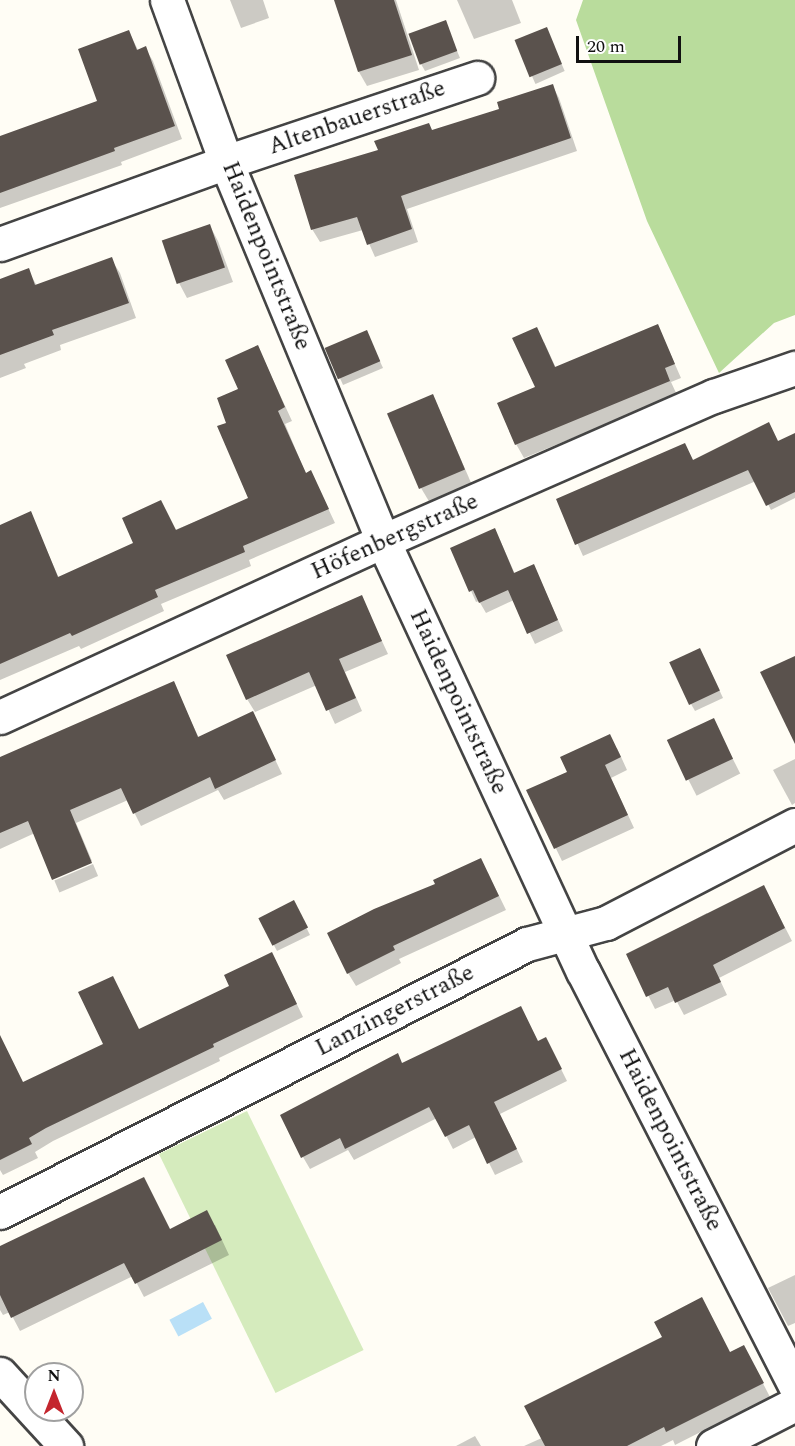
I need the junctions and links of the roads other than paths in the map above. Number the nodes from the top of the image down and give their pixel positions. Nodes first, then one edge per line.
1 (167, 0) edge
2 (477, 78) dead end
3 (226, 162) junction
4 (0, 244) edge
5 (795, 368) edge
6 (384, 541) junction
7 (0, 717) edge
8 (795, 825) edge
9 (566, 933) junction
10 (0, 1212) edge
11 (0, 1374) edge
12 (795, 1384) edge
13 (795, 1404) edge
14 (66, 1446) edge
15 (713, 1446) edge

1 - 3 street, Haidenpointstraße
2 - 3 street, Altenbauerstraße
3 - 4 street, Altenbauerstraße
3 - 6 street, Haidenpointstraße
5 - 6 street, Höfenbergstraße
6 - 7 street, Höfenbergstraße
6 - 9 street, Haidenpointstraße
8 - 9 street, Lanzingerstraße
9 - 10 street, Lanzingerstraße
9 - 12 street, Haidenpointstraße
11 - 14 street
13 - 15 street

